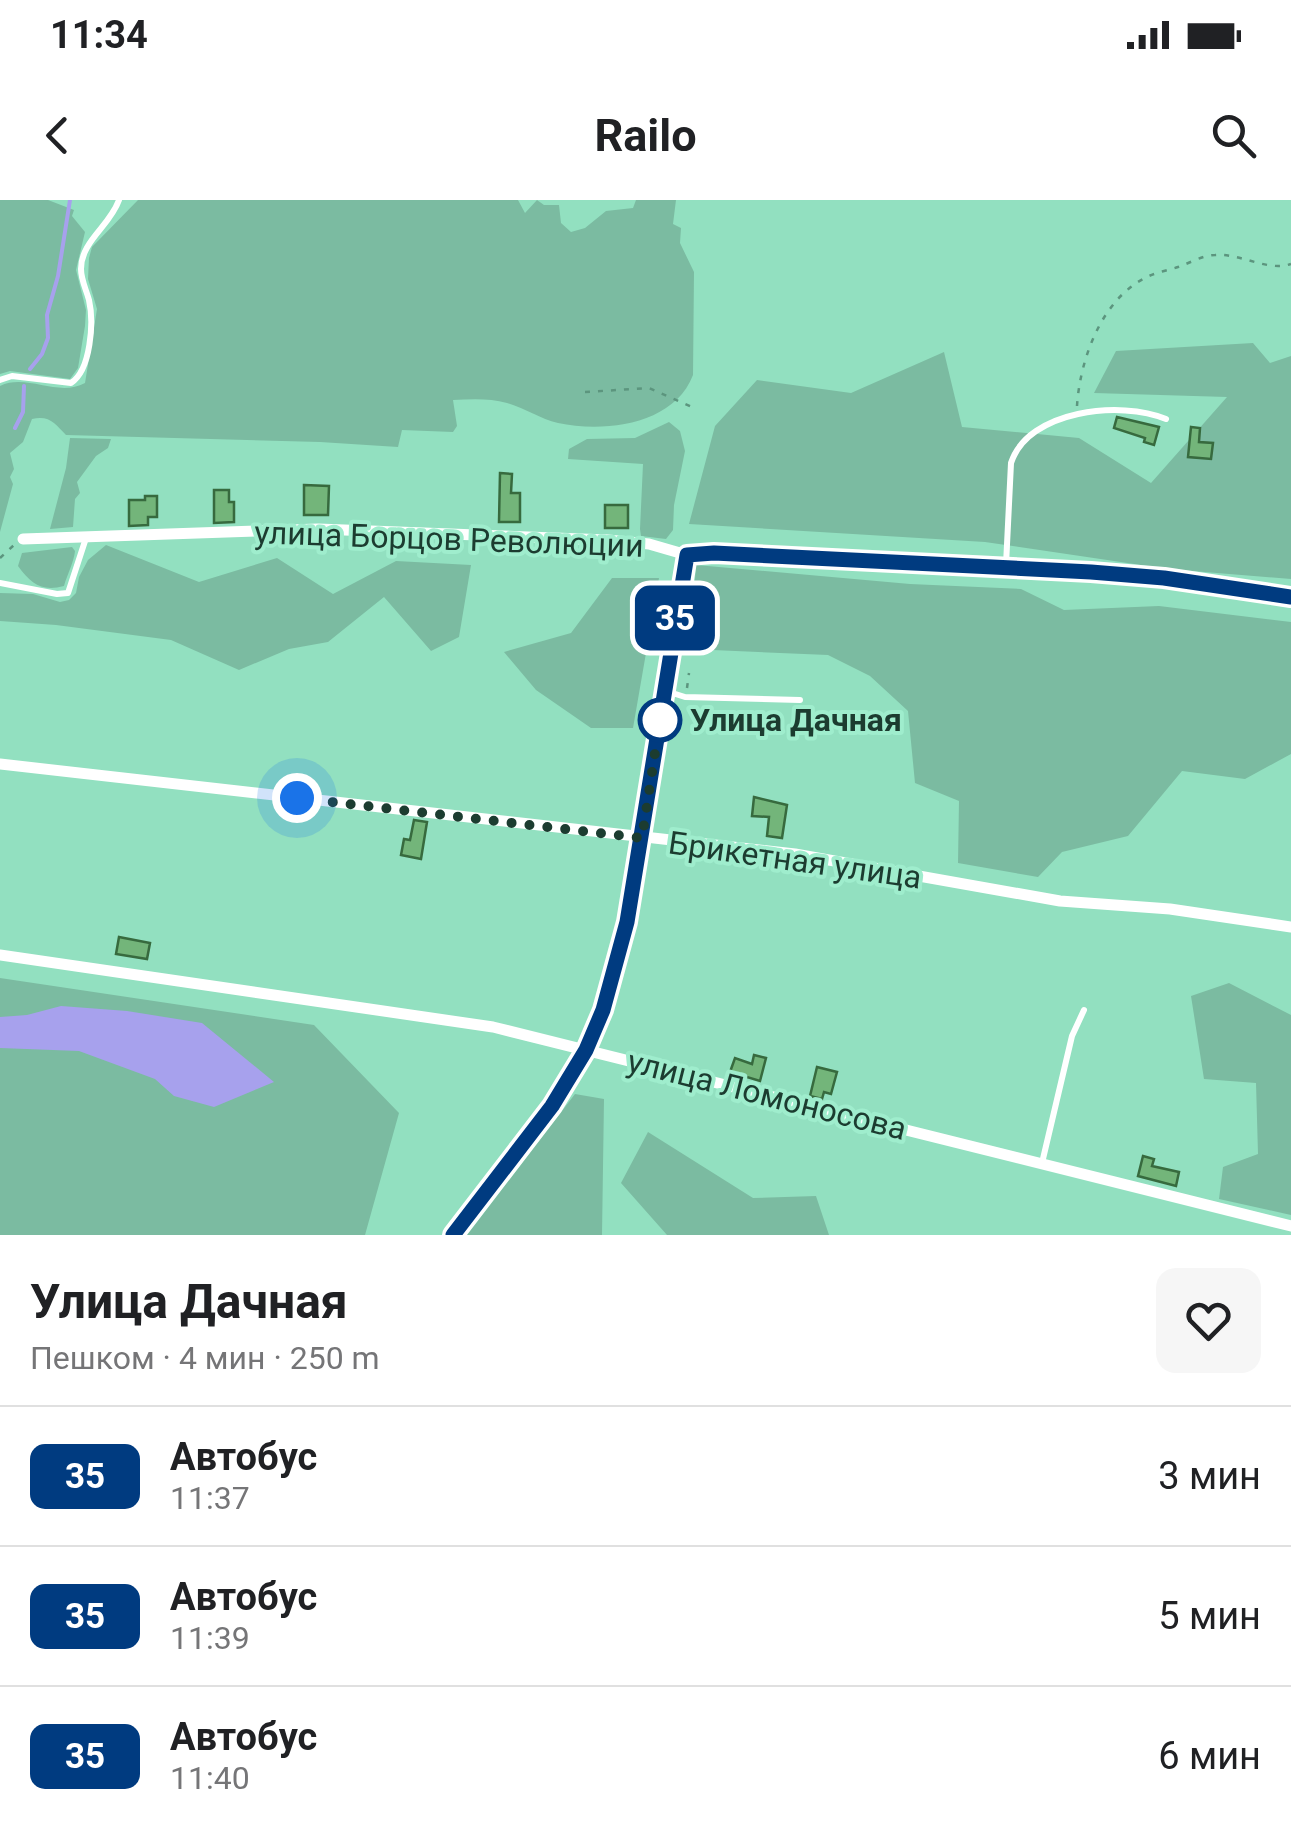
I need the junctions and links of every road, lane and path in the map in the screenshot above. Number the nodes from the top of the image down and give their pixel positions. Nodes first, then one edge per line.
1 (119, 200) edge
2 (1291, 264) edge
3 (0, 380) edge
4 (585, 392) dead end
5 (694, 408) dead end
6 (1077, 415) junction
7 (1166, 419) dead end
8 (87, 536) junction
9 (23, 539) joint
10 (687, 555) junction
11 (0, 558) edge
12 (1006, 567) junction
13 (0, 582) edge
14 (1291, 596) edge
15 (664, 691) junction
16 (800, 700) dead end
17 (0, 764) edge
18 (642, 838) junction
19 (1291, 927) edge
20 (0, 955) edge
21 (1084, 1010) dead end
22 (586, 1050) junction
23 (1041, 1164) junction
24 (1291, 1226) edge
25 (452, 1235) edge

1 - 3 lane
2 - 6 path
4 - 5 path
6 - 7 lane
6 - 12 lane
8 - 9 street, улица Борцов Революции
8 - 10 street, улица Борцов Революции
8 - 13 lane
9 - 11 path
10 - 12 street, улица Борцов Революции
10 - 15 street
12 - 14 street, улица Борцов Революции
15 - 16 lane
15 - 18 street
17 - 18 street, Брикетная улица
18 - 19 street, Брикетная улица
18 - 22 street
20 - 22 street, улица Ломоносова
21 - 23 lane
22 - 23 street, улица Ломоносова
22 - 25 street
23 - 24 street, улица Ломоносова

